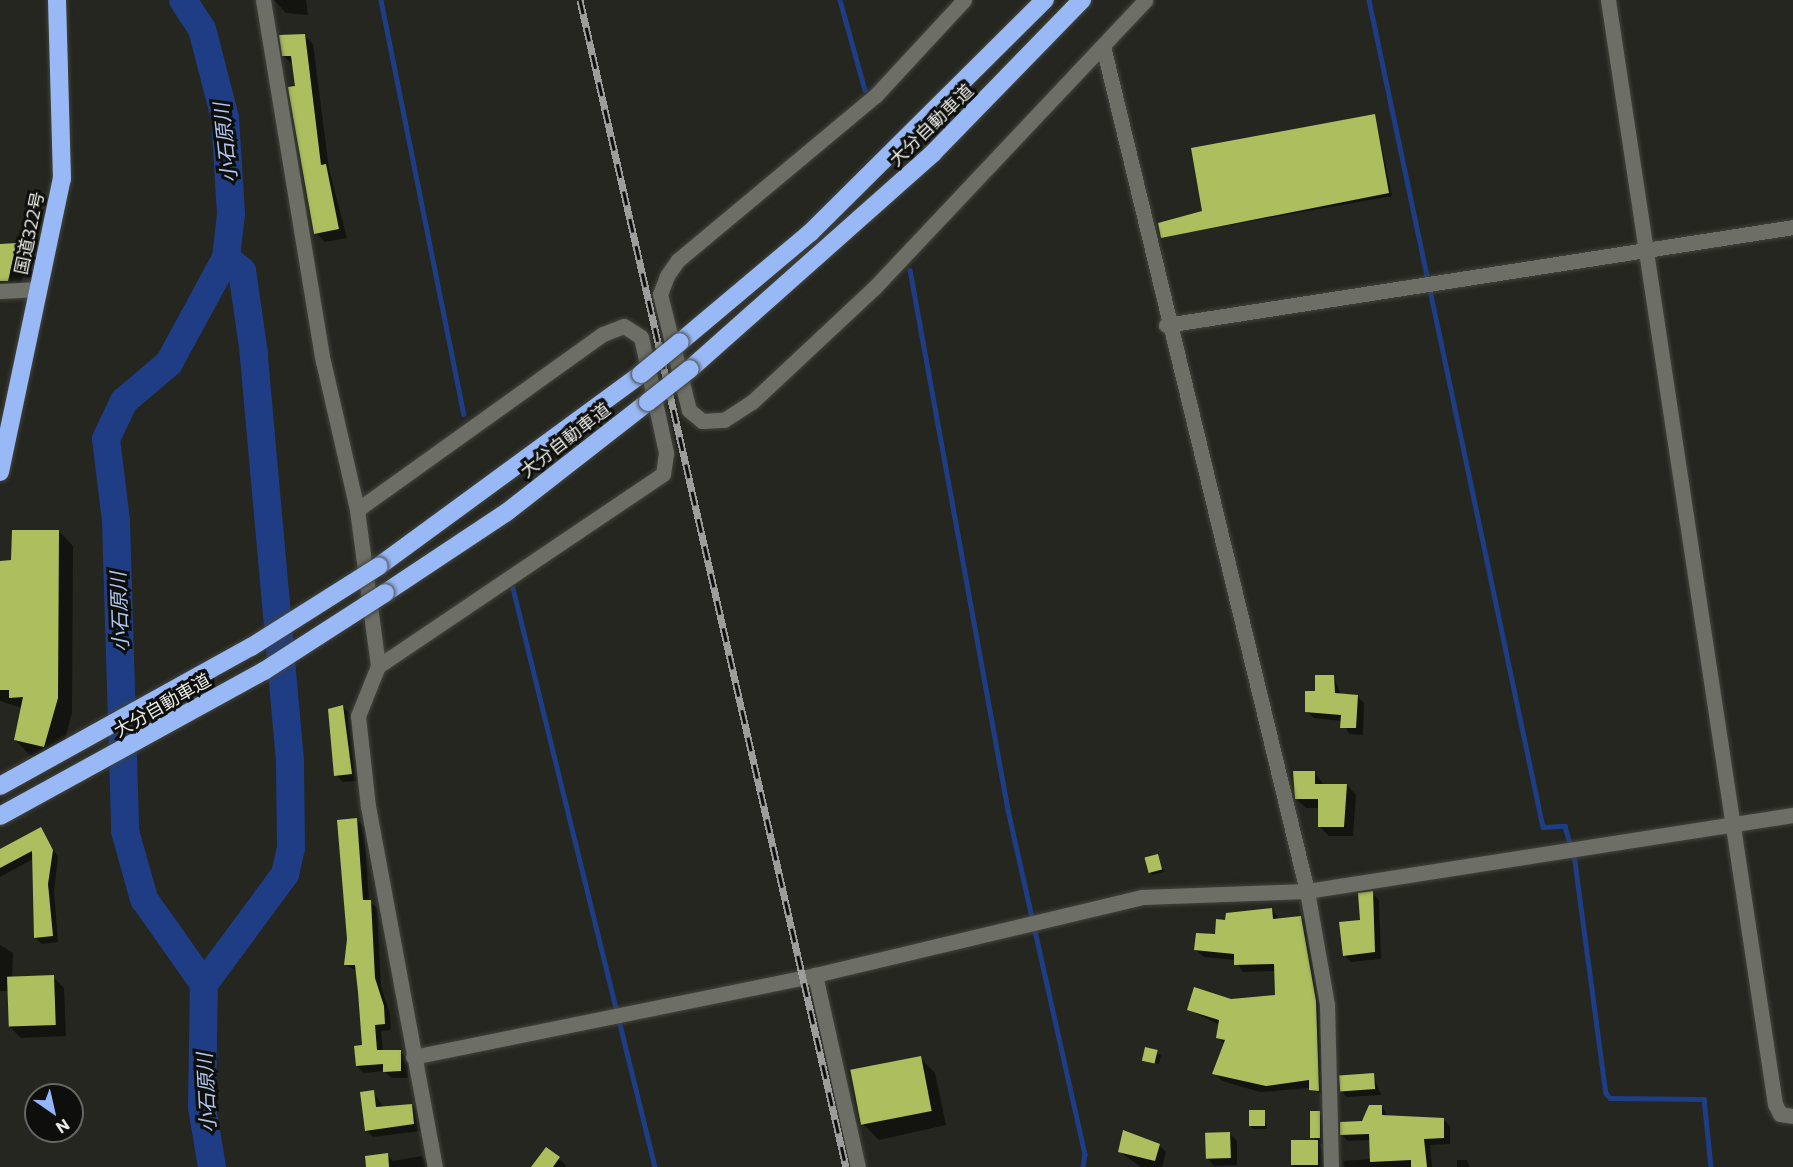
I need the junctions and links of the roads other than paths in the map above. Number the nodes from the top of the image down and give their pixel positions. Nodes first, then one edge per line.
1 (57, 0) edge
2 (263, 0) edge
3 (964, 0) edge
4 (1045, 0) edge
5 (1082, 0) edge
6 (1145, 0) edge
7 (1608, 0) edge
8 (1103, 46) junction
9 (1793, 227) edge
10 (1644, 250) junction
11 (39, 289) junction
12 (0, 291) edge
13 (1166, 325) junction
14 (0, 472) edge
15 (357, 510) junction
16 (378, 666) junction
17 (0, 786) edge
18 (1793, 815) edge
19 (0, 816) edge
20 (1733, 825) junction
21 (1307, 891) junction
22 (815, 975) junction
23 (413, 1058) junction
24 (1793, 1116) edge
25 (435, 1167) edge
26 (858, 1167) edge
27 (1331, 1167) edge

1 - 11 highway, 国道322号
2 - 15 street
3 - 8 street
4 - 17 highway, 大分自動車道, bridge
5 - 19 highway, 大分自動車道, bridge
6 - 8 street
7 - 10 street
8 - 13 street
9 - 10 street
10 - 13 street
10 - 20 street
11 - 12 street
11 - 14 highway, 国道322号
13 - 21 street
15 - 16 street
15 - 16 street
16 - 23 street
18 - 20 street
20 - 21 street
20 - 24 street
21 - 22 street
21 - 27 street
22 - 23 street
22 - 26 street
23 - 25 street

